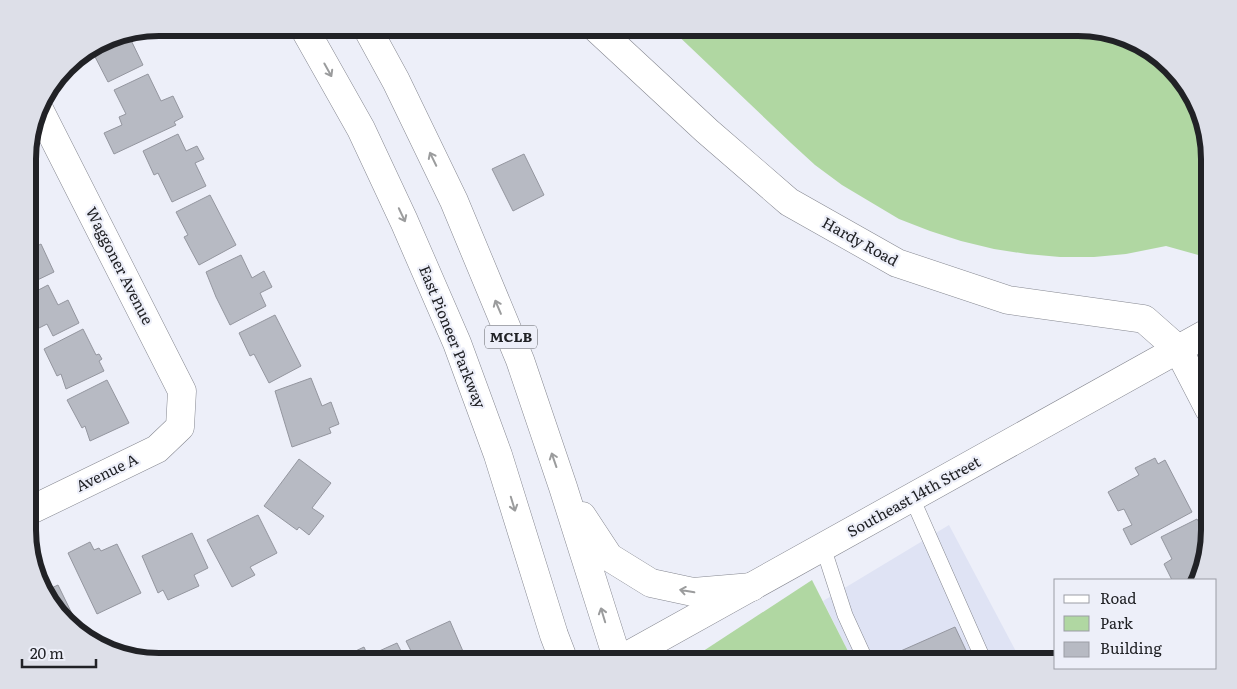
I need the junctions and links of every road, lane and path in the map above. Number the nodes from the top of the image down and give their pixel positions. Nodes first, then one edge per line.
1 (309, 36) edge
2 (371, 36) edge
3 (605, 36) edge
4 (44, 118) edge
5 (1200, 337) edge
6 (1178, 349) junction
7 (1200, 392) edge
8 (180, 427) joint
9 (563, 487) junction
10 (912, 498) junction
11 (36, 508) edge
12 (823, 547) junction
13 (752, 587) junction
14 (633, 652) edge
15 (862, 652) edge
16 (980, 652) edge
17 (561, 653) edge
18 (615, 653) edge

1 -> 17 street, East Pioneer Parkway
9 -> 2 street, MCLB
3 - 6 street, Hardy Road
4 - 8 street, Waggoner Avenue
5 - 6 street, Southeast 14th Street
6 - 7 street
6 - 10 street, Southeast 14th Street
8 - 11 street, Avenue A
13 -> 9 street
18 -> 9 street, MCLB
10 - 12 street, Southeast 14th Street
10 - 16 lane
12 - 13 street, Southeast 14th Street
12 - 15 lane
13 - 14 street, Southeast 14th Street

